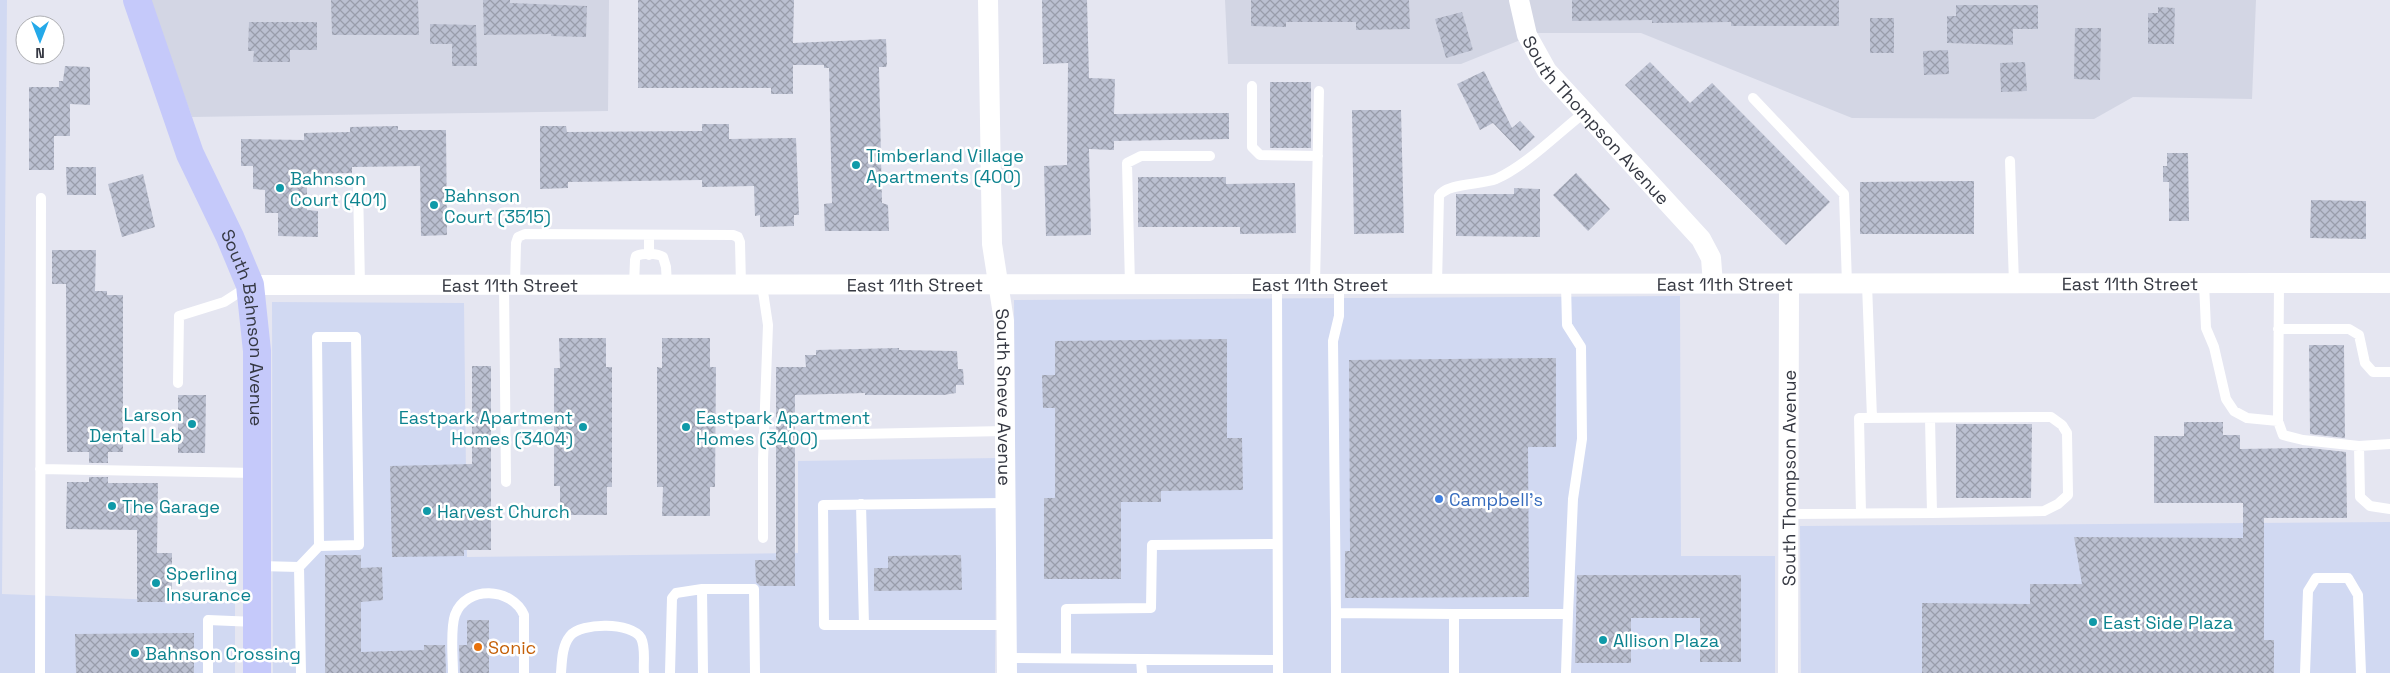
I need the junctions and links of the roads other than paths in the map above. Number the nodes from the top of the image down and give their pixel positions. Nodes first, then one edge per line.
1 (137, 0) edge
2 (988, 0) edge
3 (1519, 0) edge
4 (1252, 86) dead end
5 (1319, 91) dead end
6 (1753, 98) dead end
7 (1585, 112) junction
8 (1210, 156) dead end
9 (1318, 156) junction
10 (2010, 161) dead end
11 (358, 185) dead end
12 (40, 198) dead end
13 (649, 235) junction
14 (649, 255) junction
15 (2204, 283) junction
16 (2279, 283) junction
17 (2390, 283) edge
18 (999, 284) junction
19 (1130, 284) junction
20 (1277, 284) junction
21 (1315, 284) junction
22 (1340, 284) junction
23 (1437, 284) junction
24 (1566, 284) junction
25 (1713, 284) junction
26 (1789, 284) junction
27 (1857, 284) junction
28 (2014, 284) junction
29 (360, 285) junction
30 (510, 285) junction
31 (634, 285) junction
32 (667, 285) junction
33 (741, 285) junction
34 (762, 285) junction
35 (250, 286) junction
36 (2278, 329) junction
37 (2390, 372) edge
38 (178, 383) dead end
39 (1872, 418) junction
40 (1930, 418) junction
41 (2278, 421) junction
42 (1005, 431) junction
43 (809, 435) dead end
44 (2390, 444) edge
45 (2359, 446) junction
46 (40, 469) junction
47 (257, 473) junction
48 (506, 482) dead end
49 (1005, 503) junction
50 (862, 504) junction
51 (2390, 509) edge
52 (1861, 513) junction
53 (1932, 513) junction
54 (1788, 514) junction
55 (763, 538) dead end
56 (1277, 544) junction
57 (319, 546) junction
58 (257, 566) junction
59 (299, 567) junction
60 (702, 589) junction
61 (1336, 613) junction
62 (1454, 614) junction
63 (1568, 614) junction
64 (257, 622) junction
65 (864, 625) junction
66 (1006, 625) junction
67 (1066, 658) junction
68 (1141, 659) junction
69 (1278, 660) junction
70 (1007, 666) edge
71 (40, 673) edge
72 (208, 673) edge
73 (257, 673) edge
74 (301, 673) edge
75 (453, 673) edge
76 (524, 673) edge
77 (562, 673) edge
78 (644, 673) edge
79 (670, 673) edge
80 (702, 673) edge
81 (755, 673) edge
82 (1142, 673) edge
83 (1278, 673) edge
84 (1336, 673) edge
85 (1454, 673) edge
86 (1566, 673) edge
87 (1788, 673) edge
88 (2305, 673) edge
89 (2361, 673) edge

1 - 35 street, South Bahnson Avenue
2 - 18 street, South Sneve Avenue
3 - 7 street, South Thompson Avenue
4 - 9 lane
5 - 9 lane
6 - 27 lane
7 - 23 lane
7 - 25 street, South Thompson Avenue
8 - 19 lane
9 - 21 lane
10 - 28 lane
11 - 29 lane
12 - 46 lane
13 - 14 lane
13 - 30 lane
13 - 33 lane
14 - 31 lane
14 - 32 lane
15 - 16 street, East 11th Street
15 - 28 street, East 11th Street
15 - 41 lane
16 - 17 street, East 11th Street
16 - 36 lane
18 - 19 street, East 11th Street
18 - 34 street, East 11th Street
18 - 42 street, South Sneve Avenue
19 - 20 street, East 11th Street
20 - 21 street, East 11th Street
20 - 56 lane
21 - 22 street, East 11th Street
22 - 23 street, East 11th Street
22 - 61 lane
23 - 24 street, East 11th Street
24 - 25 street, East 11th Street
24 - 63 lane
25 - 26 street, East 11th Street
26 - 27 street, East 11th Street
26 - 54 street, South Thompson Avenue
27 - 28 street, East 11th Street
27 - 39 lane
29 - 30 street, East 11th Street
29 - 35 street, East 11th Street
30 - 31 street, East 11th Street
30 - 48 lane
31 - 32 street, East 11th Street
32 - 33 street, East 11th Street
33 - 34 street, East 11th Street
34 - 55 lane
35 - 38 lane
35 - 47 street, South Bahnson Avenue
36 - 37 lane
36 - 41 lane
39 - 40 lane
39 - 52 lane
40 - 53 lane
40 - 53 lane
41 - 45 lane
42 - 43 lane
42 - 49 street, South Sneve Avenue
44 - 45 lane
45 - 51 lane
46 - 47 lane
46 - 71 lane
47 - 58 street, South Bahnson Avenue
49 - 50 lane
49 - 66 street, South Sneve Avenue
50 - 65 lane
50 - 65 lane
52 - 53 lane
52 - 54 lane
54 - 87 street, South Thompson Avenue
56 - 67 lane
56 - 69 lane
57 - 57 lane
57 - 59 lane
58 - 59 lane
58 - 64 street, South Bahnson Avenue
59 - 74 lane
60 - 79 lane
60 - 80 lane
60 - 81 lane
61 - 62 lane
61 - 84 lane
62 - 63 lane
62 - 85 lane
63 - 86 lane
64 - 72 lane
64 - 73 street, South Bahnson Avenue
65 - 66 lane
66 - 70 street, South Sneve Avenue
67 - 68 lane
67 - 70 lane
68 - 69 lane
68 - 82 lane
69 - 83 lane
75 - 76 lane
77 - 78 lane
88 - 89 lane

